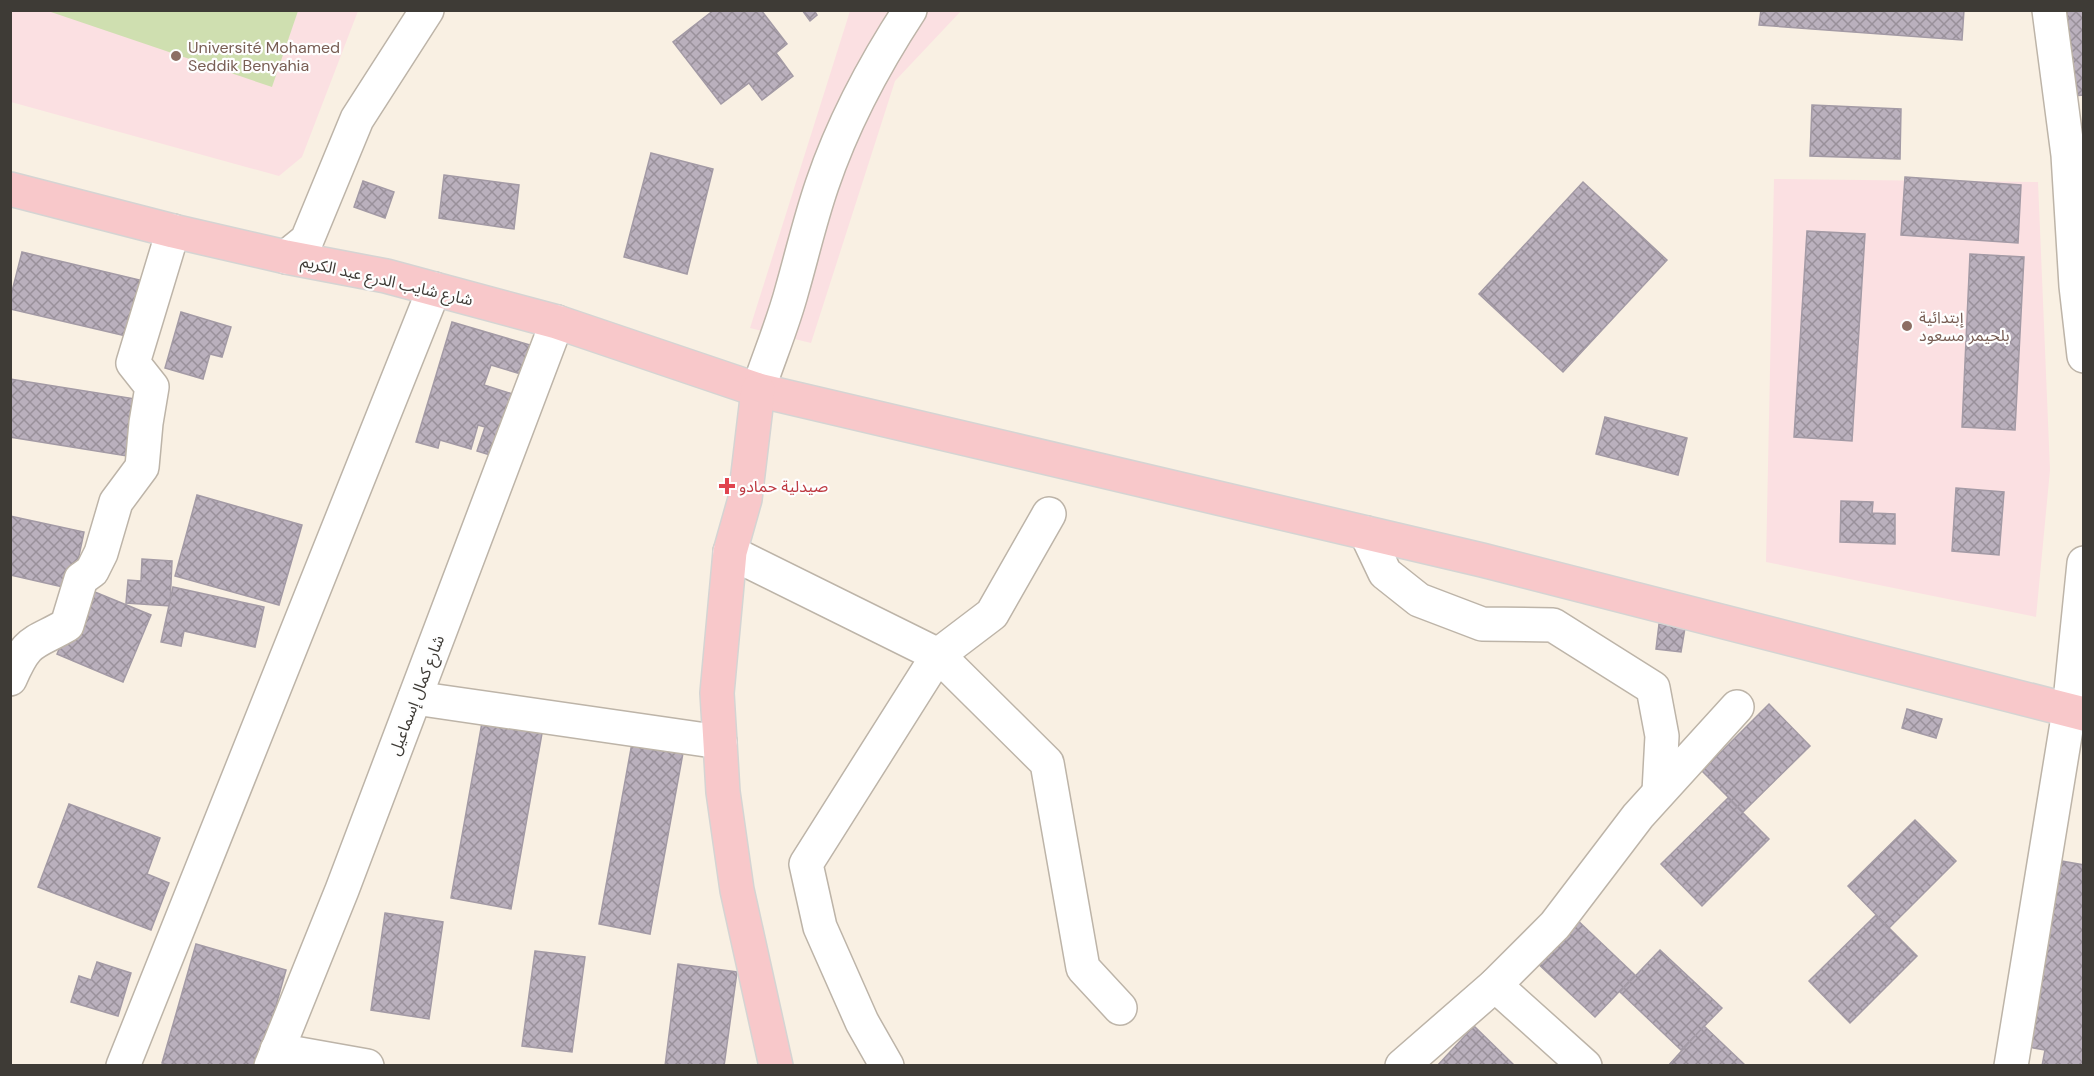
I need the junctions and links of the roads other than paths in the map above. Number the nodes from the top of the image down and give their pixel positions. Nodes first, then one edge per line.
1 (427, 10) edge
2 (910, 10) edge
3 (2049, 10) edge
4 (10, 189) edge
5 (173, 231) junction
6 (2079, 238) edge
7 (286, 257) junction
8 (434, 289) junction
9 (557, 322) junction
10 (2084, 356) edge
11 (758, 390) junction
12 (1049, 514) dead end
13 (1366, 533) junction
14 (730, 552) junction
15 (2084, 563) edge
16 (938, 655) junction
17 (10, 679) edge
18 (415, 698) junction
19 (1737, 707) dead end
20 (2076, 712) edge
21 (720, 742) junction
22 (1659, 792) junction
23 (1495, 985) junction
24 (1120, 1008) dead end
25 (274, 1058) edge
26 (123, 1065) edge
27 (367, 1065) edge
28 (776, 1065) edge
29 (887, 1065) edge
30 (1402, 1065) edge
31 (1585, 1065) edge
32 (2011, 1065) edge

1 - 7 street
2 - 11 street
3 - 6 street
4 - 5 main road, شارع شايب الدرع عبد الكريم
5 - 7 main road, شارع شايب الدرع عبد الكريم
5 - 17 street
6 - 10 street
7 - 8 main road, شارع شايب الدرع عبد الكريم
8 - 9 main road, شارع شايب الدرع عبد الكريم
8 - 26 street
9 - 11 main road, شارع شايب الدرع عبد الكريم
9 - 18 street, شارع كمال إسماعيل
11 - 13 main road, شارع شايب الدرع عبد الكريم
11 - 14 main road
12 - 16 street
13 - 20 main road, شارع شايب الدرع عبد الكريم
13 - 22 street
14 - 16 street
14 - 21 main road
15 - 20 street
16 - 24 street
16 - 29 street
18 - 21 street
18 - 25 street, شارع كمال إسماعيل
19 - 22 street
20 - 32 street
21 - 28 main road
22 - 23 street
23 - 30 street
23 - 31 street
25 - 27 street

